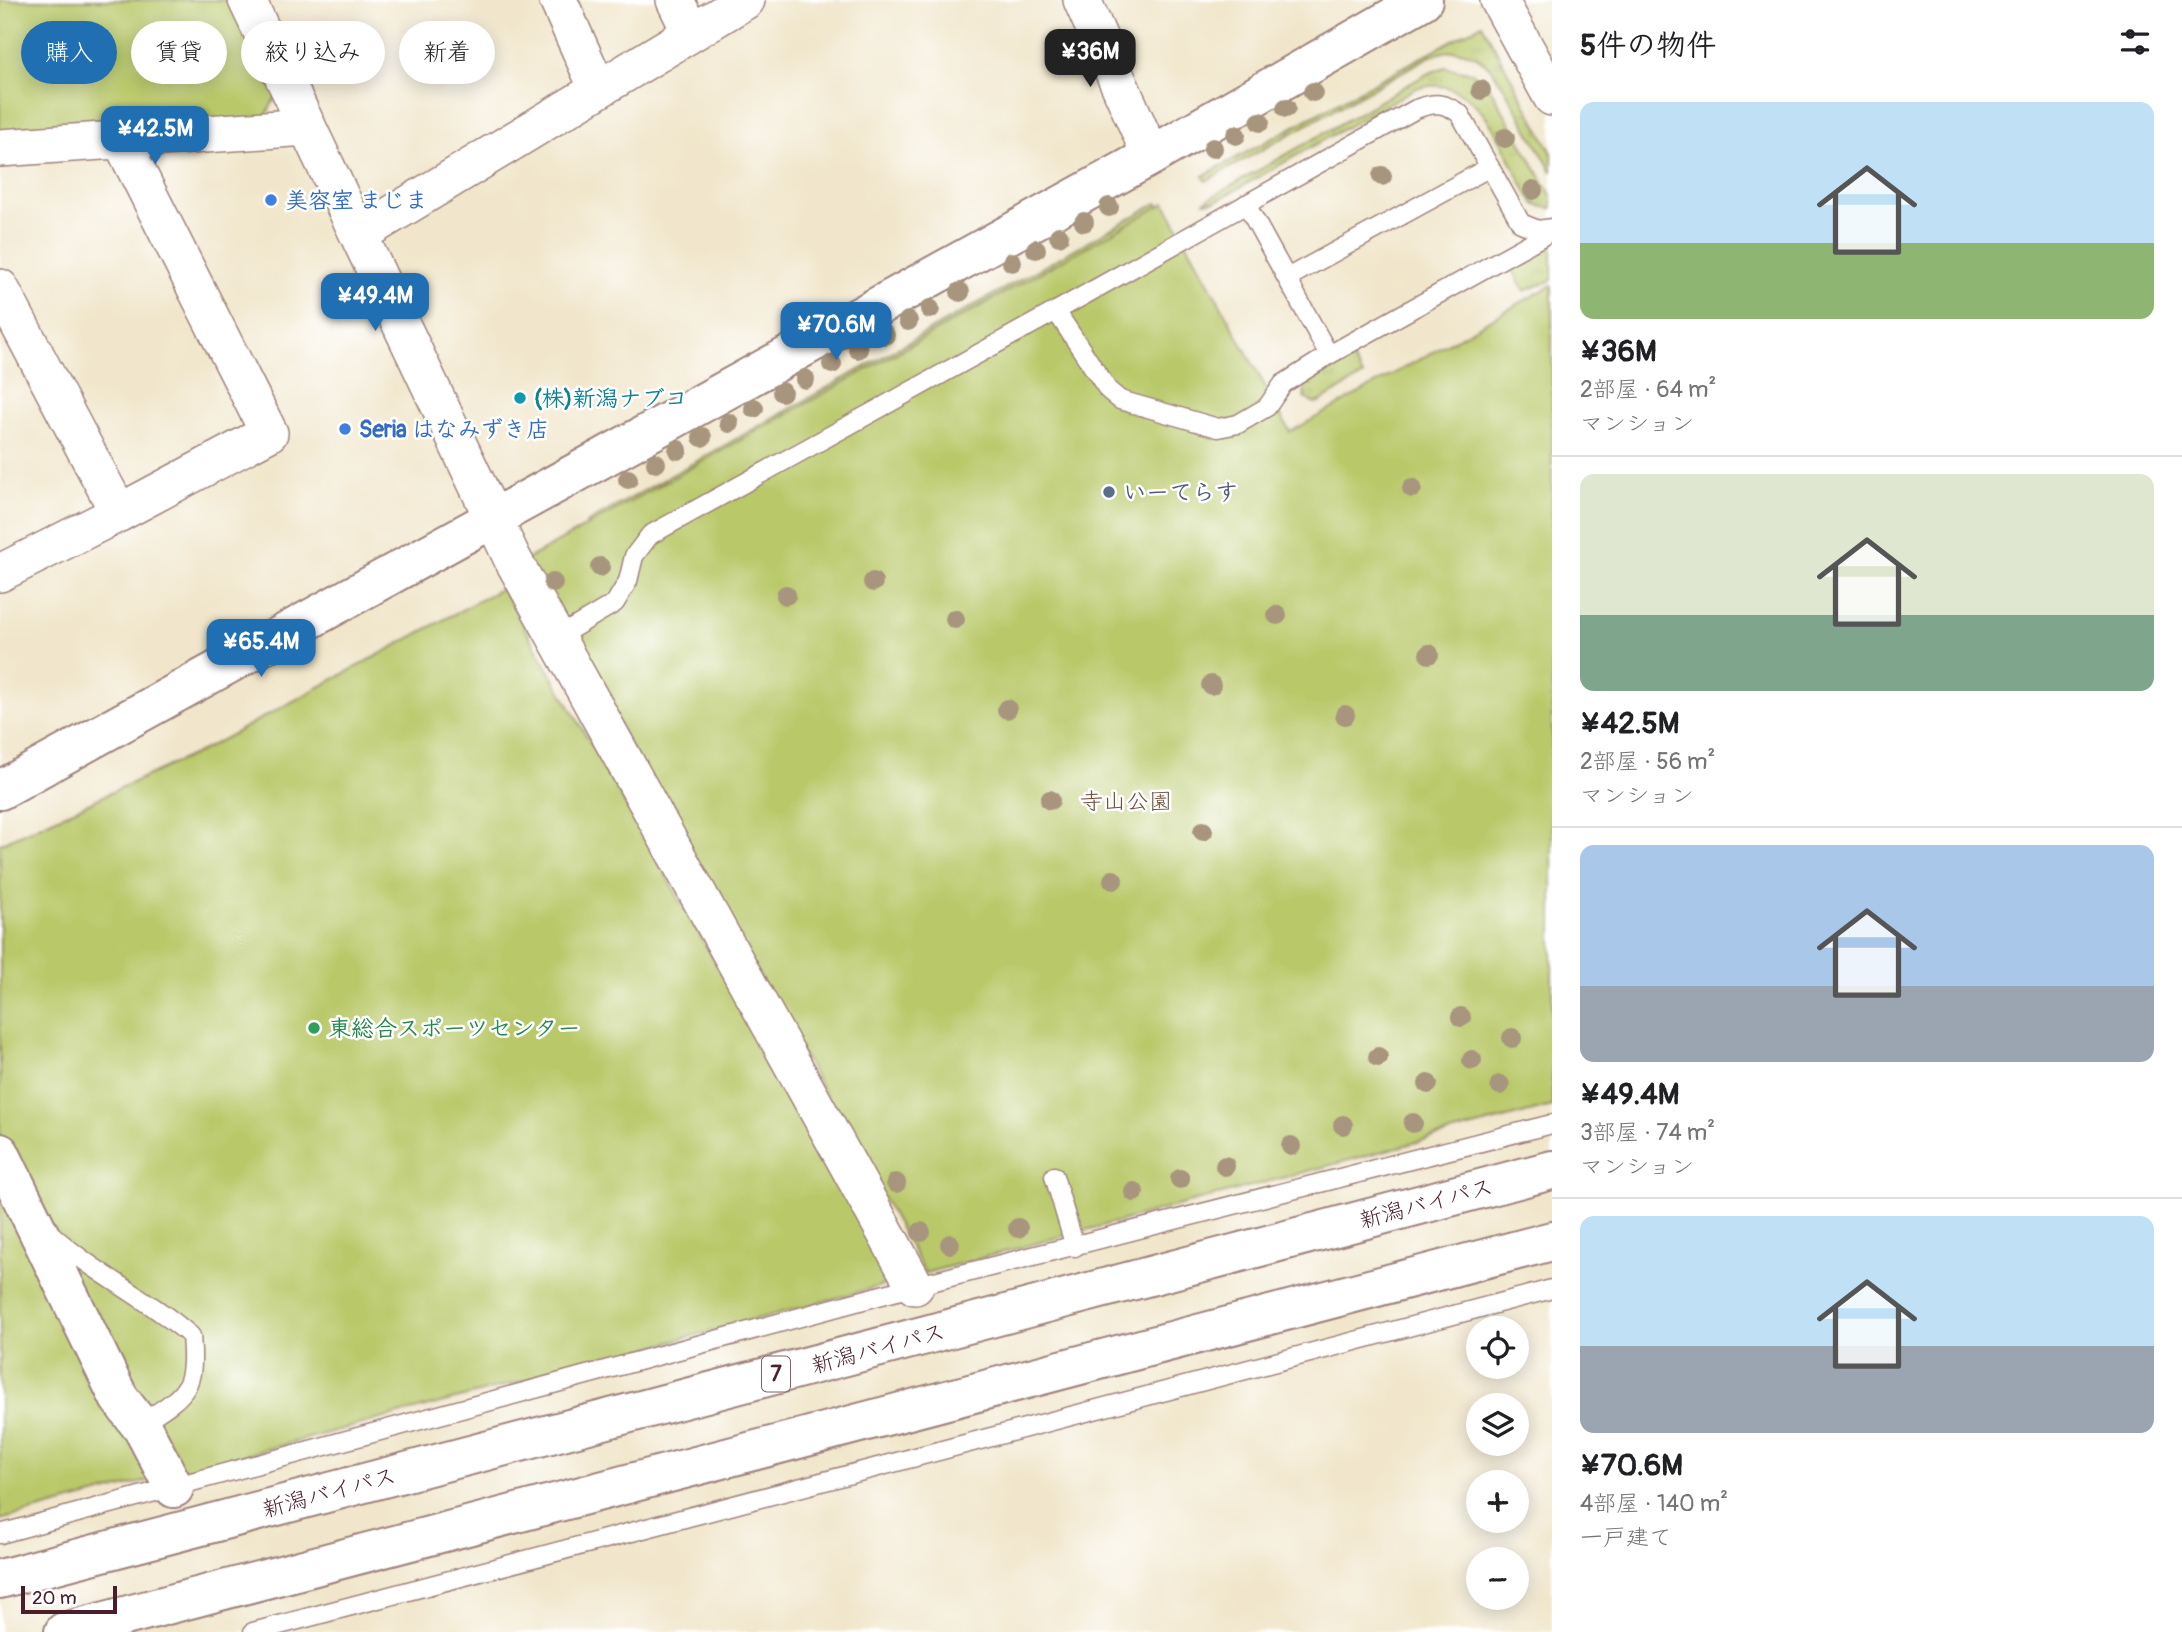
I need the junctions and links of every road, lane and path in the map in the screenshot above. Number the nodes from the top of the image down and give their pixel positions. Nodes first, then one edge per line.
1 (247, 0) edge
2 (558, 0) edge
3 (675, 0) edge
4 (746, 0) edge
5 (1082, 0) edge
6 (1423, 0) edge
7 (1499, 0) edge
8 (691, 33) junction
9 (598, 89) junction
10 (1552, 97) edge
11 (307, 127) junction
12 (121, 140) junction
13 (0, 148) edge
14 (1151, 156) junction
15 (1490, 167) junction
16 (1246, 204) junction
17 (1552, 230) edge
18 (360, 234) junction
19 (1287, 278) junction
20 (0, 288) edge
21 (1056, 311) junction
22 (1329, 355) junction
23 (119, 513) junction
24 (493, 516) junction
25 (0, 573) edge
26 (556, 638) junction
27 (0, 790) edge
28 (1552, 1124) edge
29 (0, 1153) edge
30 (1552, 1170) edge
31 (1054, 1176) dead end
32 (30, 1217) junction
33 (1552, 1241) edge
34 (1075, 1247) junction
35 (915, 1286) junction
36 (1552, 1289) edge
37 (139, 1424) junction
38 (174, 1488) junction
39 (0, 1534) edge
40 (0, 1579) edge
41 (64, 1632) edge
42 (253, 1632) edge

1 - 11 street
2 - 9 street
3 - 8 street
4 - 8 street
5 - 14 street
6 - 14 main road
7 - 10 street
8 - 9 street
9 - 18 street
11 - 12 street
11 - 18 street
12 - 13 street
12 - 23 street
14 - 24 main road
15 - 16 lane
15 - 17 lane
15 - 19 lane
16 - 19 lane
16 - 21 lane
17 - 22 lane
18 - 24 street
19 - 22 lane
20 - 23 street
21 - 22 lane
21 - 26 lane
23 - 25 street
24 - 26 street
24 - 27 main road
26 - 35 street
28 - 34 lane
29 - 32 main road
30 - 40 main road, 新潟バイパス / 7
31 - 34 lane
32 - 37 main road
32 - 37 lane
33 - 41 main road
34 - 35 lane
35 - 38 lane
36 - 42 lane
37 - 38 main road
38 - 39 lane

